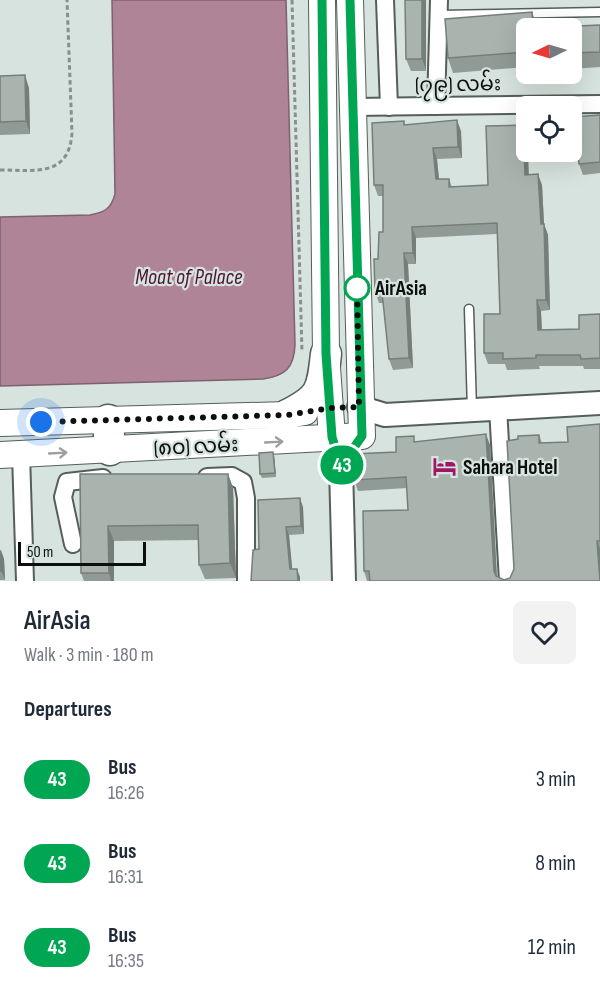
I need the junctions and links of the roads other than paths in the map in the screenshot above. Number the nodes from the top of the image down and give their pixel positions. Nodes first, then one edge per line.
1 (322, 0) edge
2 (350, 0) edge
3 (385, 0) edge
4 (439, 7) edge
5 (600, 12) edge
6 (600, 104) edge
7 (436, 106) junction
8 (353, 107) junction
9 (389, 107) junction
10 (469, 309) dead end
11 (314, 355) junction
12 (600, 403) edge
13 (359, 407) junction
14 (330, 408) junction
15 (498, 408) junction
16 (472, 410) junction
17 (287, 415) junction
18 (385, 415) junction
19 (108, 420) junction
20 (0, 423) edge
21 (362, 436) junction
22 (332, 437) junction
23 (10, 455) edge
24 (113, 464) junction
25 (341, 466) junction
26 (186, 477) edge
27 (73, 544) dead end
28 (25, 581) edge
29 (246, 581) edge
30 (344, 581) edge
31 (508, 581) edge

1 - 11 main road
2 - 8 main road
3 - 9 street
4 - 5 lane
4 - 7 street
6 - 7 street, (၇၉) လမ်း
7 - 9 street, (၇၉) လမ်း
8 - 9 street, (၇၉) လမ်း
8 - 13 main road
10 - 16 lane
11 - 14 main road
11 - 17 highway
12 - 15 main road, (၈၀) လမ်း
13 - 14 main road, (၈၀) လမ်း
13 - 18 main road, (၈၀) လမ်း
13 - 21 main road
14 - 17 main road, (၈၀) လမ်း
14 - 22 main road
15 - 16 main road, (၈၀) လမ်း
15 - 31 street
16 - 18 main road, (၈၀) လမ်း
17 - 19 main road, (၈၀) လမ်း
18 - 21 main road
19 - 20 main road, (၈၀) လမ်း
19 - 24 highway
21 - 22 main road, (၈၀) လမ်း
21 - 25 main road
24 -> 22 main road, (၈၀) လမ်း
22 - 25 main road
23 -> 24 main road, (၈၀) လမ်း
23 - 28 street
24 - 27 street
25 - 30 main road
26 - 29 street

